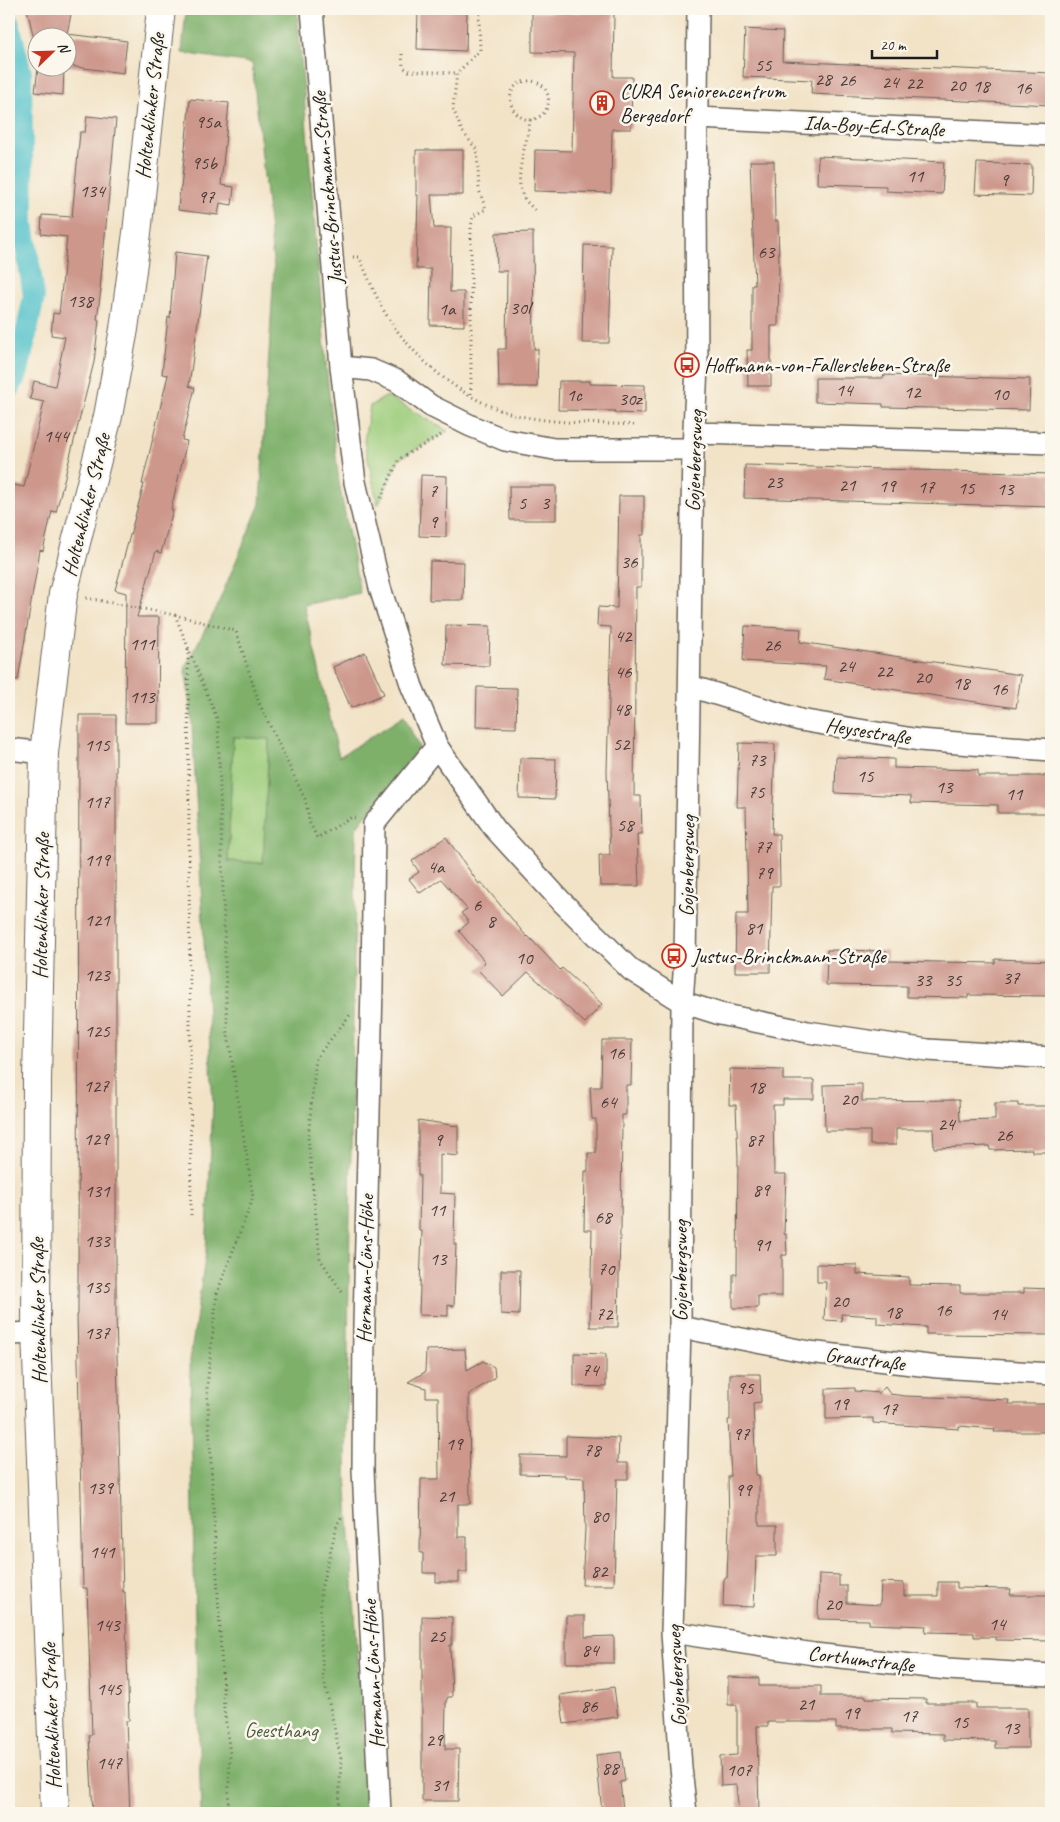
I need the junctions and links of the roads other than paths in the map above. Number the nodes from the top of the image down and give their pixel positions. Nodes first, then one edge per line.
1 (161, 9) edge
2 (312, 9) edge
3 (698, 9) edge
4 (698, 118) junction
5 (1051, 135) edge
6 (341, 367) junction
7 (694, 441) junction
8 (1051, 443) edge
9 (690, 686) junction
10 (437, 746) junction
11 (9, 749) edge
12 (1051, 750) edge
13 (44, 754) junction
14 (682, 1002) junction
15 (1051, 1058) edge
16 (680, 1327) junction
17 (36, 1333) junction
18 (9, 1334) edge
19 (1051, 1374) edge
20 (672, 1632) junction
21 (1051, 1675) edge
22 (55, 1813) edge
23 (380, 1813) edge
24 (686, 1813) edge

1 - 13 main road, Holtenklinker Straße
2 - 6 street, Justus-Brinckmann-Straße
3 - 4 street, Gojenbergsweg
4 - 5 street, Ida-Boy-Ed-Straße
4 - 7 street, Gojenbergsweg
6 - 7 street
6 - 10 street, Justus-Brinckmann-Straße
7 - 8 street
7 - 9 street, Gojenbergsweg
9 - 12 street, Heysestraße
9 - 14 street, Gojenbergsweg
10 - 14 street, Justus-Brinckmann-Straße
10 - 23 street, Hermann-Löns-Höhe
11 - 13 street
13 - 17 main road, Holtenklinker Straße
14 - 15 street, Justus-Brinckmann-Straße
14 - 16 street, Gojenbergsweg
16 - 19 street, Graustraße
16 - 20 street, Gojenbergsweg
17 - 18 street
17 - 22 main road, Holtenklinker Straße
20 - 21 street, Corthumstraße
20 - 24 street, Gojenbergsweg

